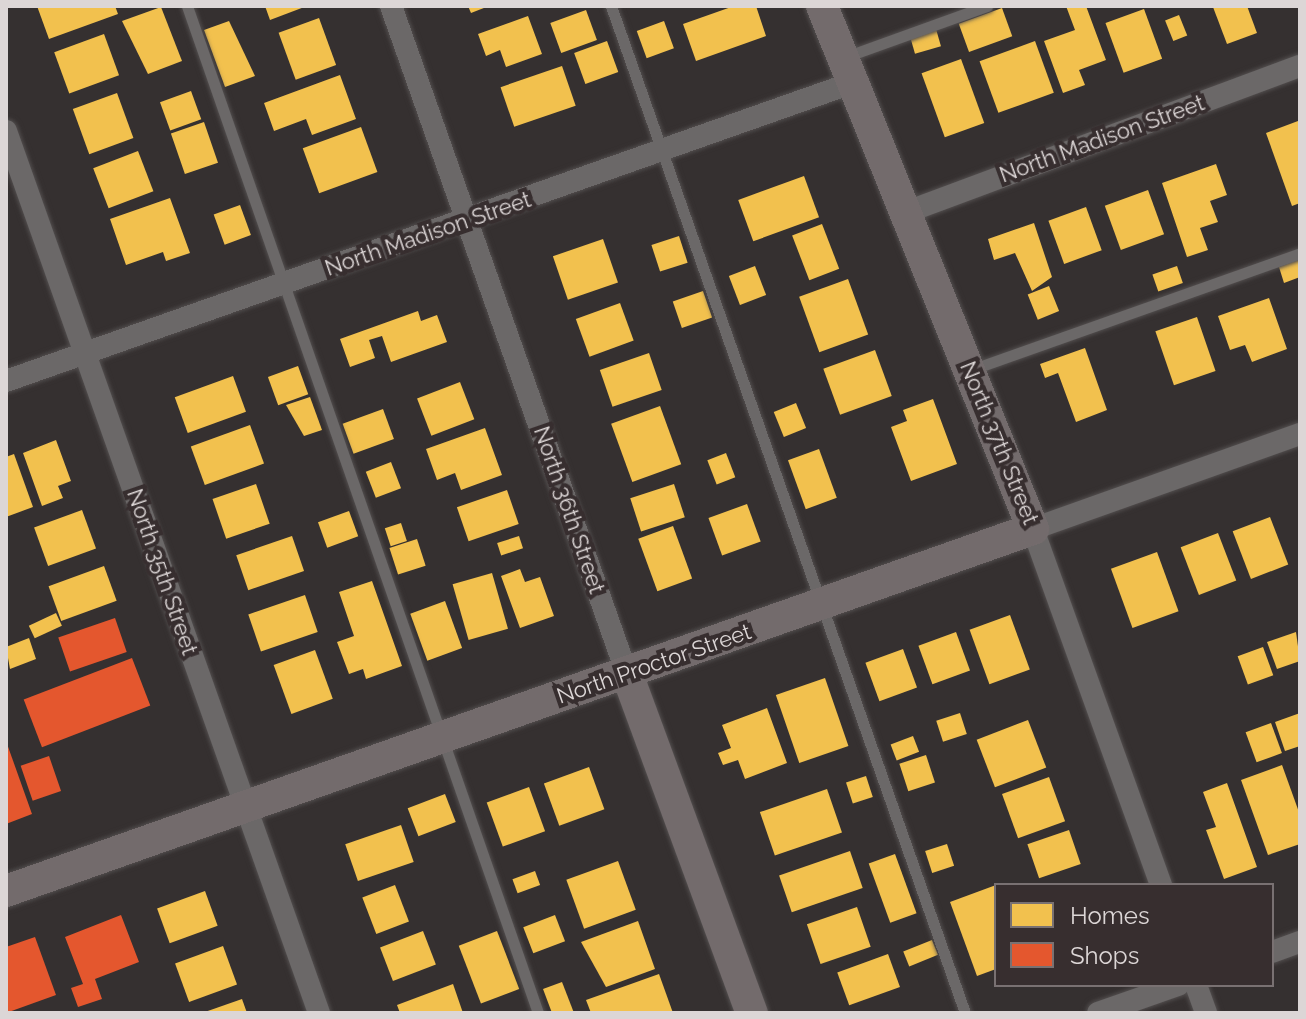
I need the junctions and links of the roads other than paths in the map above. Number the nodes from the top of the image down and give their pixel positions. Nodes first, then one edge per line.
1 (187, 6) edge
2 (391, 6) edge
3 (611, 6) edge
4 (822, 6) edge
5 (987, 6) edge
6 (1300, 66) edge
7 (845, 71) junction
8 (6, 131) edge
9 (662, 153) junction
10 (904, 213) junction
11 (467, 221) junction
12 (1300, 253) edge
13 (284, 284) junction
14 (85, 353) junction
15 (970, 370) junction
16 (6, 381) edge
17 (1300, 434) edge
18 (1033, 529) junction
19 (822, 605) junction
20 (627, 674) junction
21 (441, 738) junction
22 (244, 806) junction
23 (1160, 883) edge
24 (6, 891) edge
25 (1300, 942) edge
26 (1274, 951) edge
27 (1172, 987) edge
28 (1197, 987) edge
29 (319, 1013) edge
30 (538, 1013) edge
31 (752, 1013) edge
32 (965, 1013) edge
33 (1098, 1013) edge
34 (1206, 1013) edge

1 - 13 lane
2 - 11 street, North 36th Street
3 - 9 lane
4 - 7 street, North 37th Street
5 - 7 lane
6 - 10 street, North Madison Street
7 - 9 street, North Madison Street
7 - 10 street, North 37th Street
8 - 14 street, North 35th Street
9 - 11 street, North Madison Street
9 - 19 lane
10 - 15 street, North 37th Street
11 - 13 street, North Madison Street
11 - 20 street, North 36th Street
12 - 15 lane
13 - 14 street, North Madison Street
13 - 21 lane
14 - 16 street, North Madison Street
14 - 22 street, North 35th Street
15 - 18 street, North 37th Street
17 - 18 street, North Proctor Street
18 - 19 street, North Proctor Street
18 - 23 street, North 37th Street
19 - 20 street, North Proctor Street
19 - 32 lane
20 - 21 street, North Proctor Street
20 - 31 street, North 36th Street
21 - 22 street, North Proctor Street
21 - 30 lane
22 - 24 street, North Proctor Street
22 - 29 street, North 35th Street
25 - 26 street
27 - 33 street
28 - 34 street

